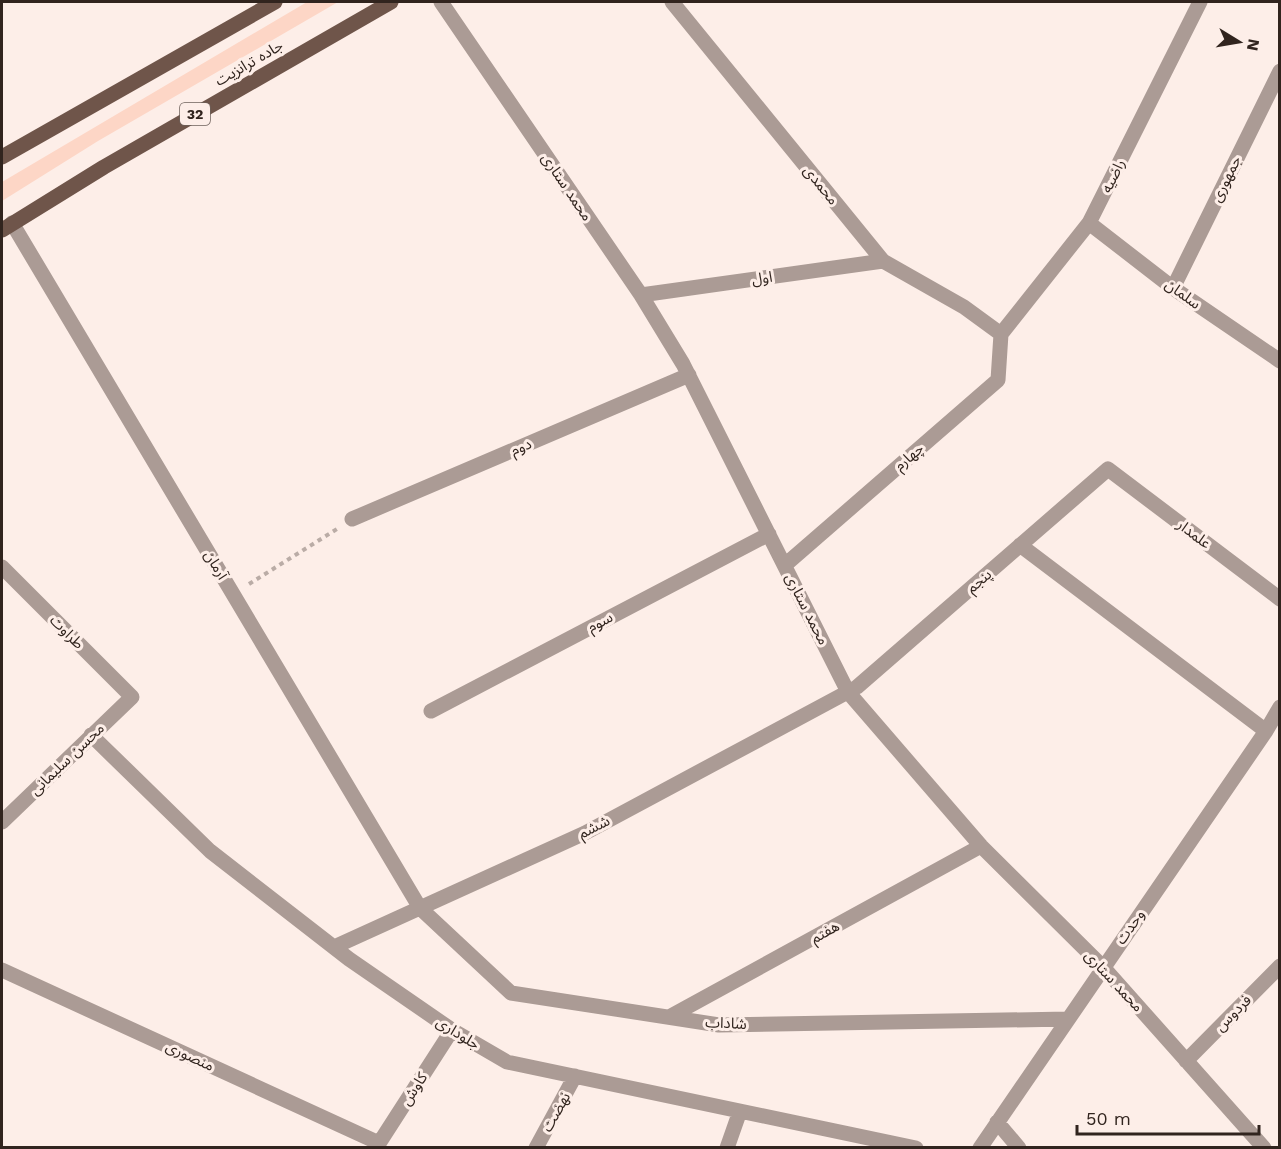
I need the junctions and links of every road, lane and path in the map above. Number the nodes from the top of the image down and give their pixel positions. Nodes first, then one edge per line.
1 (275, 2) edge
2 (391, 2) edge
3 (441, 2) edge
4 (672, 2) edge
5 (1200, 2) edge
6 (1280, 71) edge
7 (1274, 100) edge
8 (2, 158) edge
9 (1089, 223) junction
10 (7, 226) edge
11 (883, 261) junction
12 (1173, 288) junction
13 (641, 295) junction
14 (1000, 334) junction
15 (1280, 361) edge
16 (689, 375) junction
17 (1108, 469) joint
18 (352, 519) joint
19 (769, 534) junction
20 (1020, 545) junction
21 (785, 565) junction
22 (2, 567) edge
23 (233, 594) junction
24 (1280, 599) edge
25 (848, 692) junction
26 (132, 697) joint
27 (1280, 707) edge
28 (431, 711) dead end
29 (1266, 731) junction
30 (91, 735) junction
31 (2, 822) edge
32 (981, 846) junction
33 (420, 908) junction
34 (334, 947) junction
35 (1280, 966) edge
36 (1103, 967) junction
37 (2, 970) edge
38 (669, 1017) junction
39 (1068, 1019) junction
40 (452, 1030) junction
41 (1186, 1060) junction
42 (575, 1076) junction
43 (740, 1111) junction
44 (997, 1122) junction
45 (377, 1145) edge
46 (536, 1148) edge
47 (727, 1148) edge
48 (916, 1148) edge
49 (980, 1148) edge
50 (1019, 1148) edge
51 (1264, 1148) edge

1 - 8 main road
2 - 10 main road, جاده ترانزیت / 32
3 - 13 street, محمد ستاری
4 - 11 street, محمدی
5 - 9 street, راضیه
6 - 7 street, جمهوری
7 - 12 street, جمهوری
9 - 12 street, سلمان
9 - 14 street, راضیه
10 - 23 street, آرمان
11 - 13 street, اول
11 - 14 street, محمدی
12 - 15 street, سلمان
13 - 16 street, محمد ستاری
14 - 21 street, چهارم
16 - 18 street, دوم
16 - 19 street, محمد ستاری
17 - 20 street, پنجم
17 - 24 street, علمدار
18 - 23 path
19 - 21 street, محمد ستاری
19 - 28 street, سوم
20 - 25 street, پنجم
20 - 29 street
21 - 25 street, محمد ستاری
22 - 26 street, طراوت
23 - 33 street, آرمان
25 - 32 street, محمد ستاری
25 - 33 street, ششم
26 - 30 street, محسن سلیمانی
27 - 29 street, وحدت
29 - 36 street, وحدت
30 - 31 street, محسن سلیمانی
30 - 34 street, جلوداری
32 - 36 street, محمد ستاری
32 - 38 street, هفتم
33 - 34 street, ششم
33 - 38 street, شاداب
34 - 40 street, جلوداری
35 - 41 street, فردوس
36 - 39 street, وحدت
36 - 41 street, محمد ستاری
37 - 45 street, منصوری
38 - 39 street, شاداب
39 - 44 street, وحدت
40 - 42 street, جلوداری
40 - 45 street, کاوش
41 - 51 street, محمد ستاری
42 - 43 street, جلوداری
42 - 46 street, نهضت
43 - 47 street
43 - 48 street, جلوداری
44 - 49 street, وحدت
44 - 50 street

